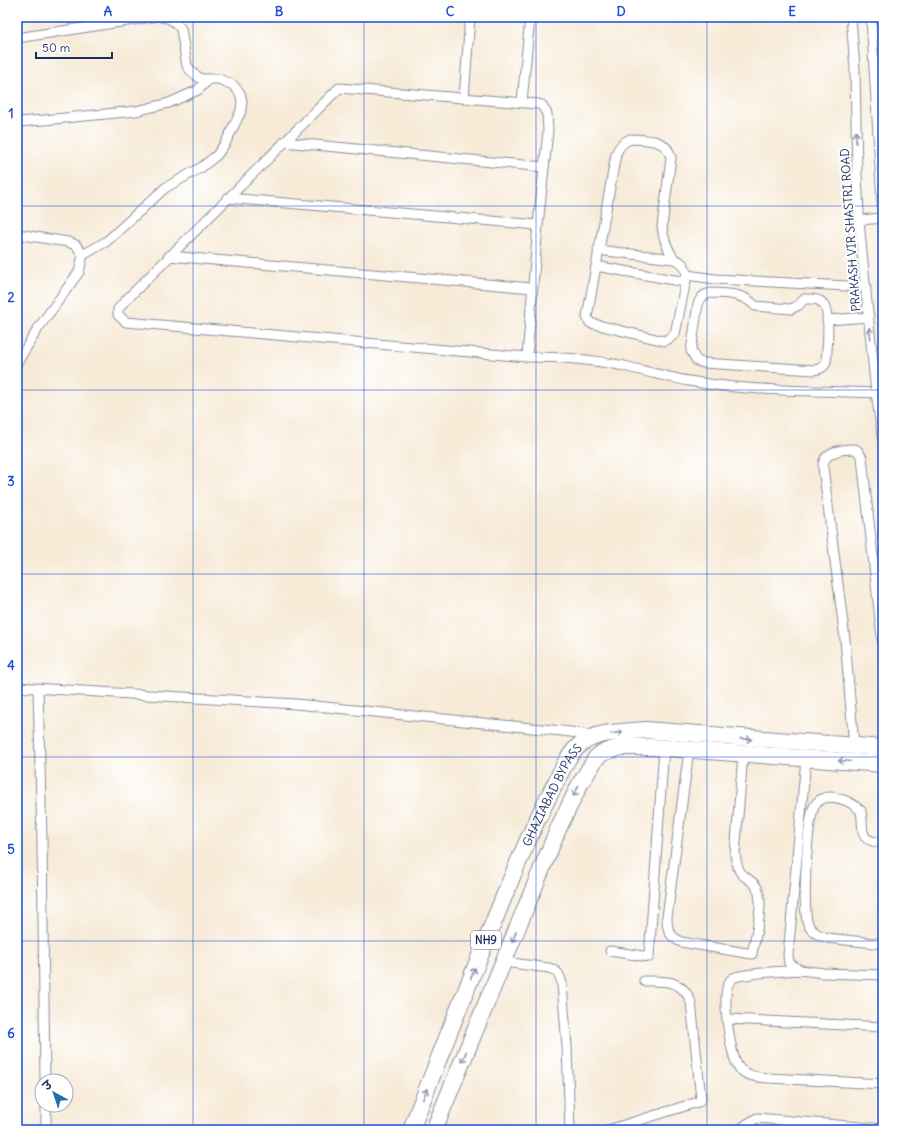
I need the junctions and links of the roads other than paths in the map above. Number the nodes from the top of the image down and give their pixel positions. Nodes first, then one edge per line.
1 (152, 17) edge
2 (162, 17) edge
3 (470, 17) edge
4 (530, 17) edge
5 (851, 17) edge
6 (871, 17) edge
7 (17, 38) edge
8 (210, 80) junction
9 (464, 98) junction
10 (522, 102) junction
11 (880, 108) edge
12 (880, 120) edge
13 (17, 122) edge
14 (284, 142) junction
15 (544, 167) junction
16 (228, 198) junction
17 (882, 204) edge
18 (883, 218) edge
19 (860, 220) junction
20 (538, 225) junction
21 (17, 234) edge
22 (598, 250) junction
23 (83, 255) junction
24 (169, 256) junction
25 (674, 259) junction
26 (596, 266) junction
27 (686, 278) junction
28 (866, 287) junction
29 (532, 288) junction
30 (869, 317) junction
31 (827, 320) junction
32 (527, 357) junction
33 (17, 363) edge
34 (876, 393) junction
35 (883, 441) edge
36 (883, 647) edge
37 (17, 686) edge
38 (38, 689) junction
39 (590, 738) junction
40 (854, 746) junction
41 (664, 748) junction
42 (883, 748) edge
43 (689, 750) junction
44 (743, 754) junction
45 (806, 759) junction
46 (883, 764) edge
47 (883, 844) edge
48 (512, 878) junction
49 (534, 887) junction
50 (500, 906) junction
51 (523, 914) junction
52 (883, 944) edge
53 (610, 952) dead end
54 (504, 962) junction
55 (800, 970) junction
56 (883, 975) edge
57 (644, 981) dead end
58 (728, 1019) junction
59 (883, 1027) edge
60 (46, 1073) edge
61 (883, 1084) edge
62 (46, 1113) edge
63 (883, 1129) edge
64 (46, 1130) edge
65 (411, 1130) edge
66 (434, 1130) edge
67 (570, 1130) edge
68 (608, 1130) edge
69 (739, 1130) edge

1 - 7 street
2 - 8 street
3 - 9 street
4 - 10 street
19 -> 5 street, PRAKASH VIR SHASTRI ROAD
6 - 11 street
8 - 13 street
8 - 23 street
9 - 10 street
9 - 14 street
10 - 15 street
11 - 12 street
12 - 17 street
14 - 15 street
14 - 16 street
15 - 20 street
16 - 20 street
16 - 24 street
17 - 18 street
18 - 19 street
19 - 28 street, PRAKASH VIR SHASTRI ROAD
20 - 29 street
21 - 23 street
22 - 25 street
22 - 25 street
22 - 26 street
23 - 33 street
24 - 29 street
24 - 32 street
25 - 27 street
26 - 27 street
26 - 27 street
27 - 28 street
28 - 30 street, PRAKASH VIR SHASTRI ROAD
29 - 32 street
30 - 31 street
34 -> 30 street, PRAKASH VIR SHASTRI ROAD
31 - 31 street
32 - 34 street
34 - 35 street, PRAKASH VIR SHASTRI ROAD
36 - 40 street
37 - 38 street
38 - 39 street
38 - 60 street
39 -> 40 highway, GHAZIABAD BYPASS / NH9
39 - 48 highway, GHAZIABAD BYPASS / NH9
40 - 42 highway, GHAZIABAD BYPASS / NH9
41 - 43 highway, GHAZIABAD BYPASS / NH9
41 -> 49 highway, GHAZIABAD BYPASS / NH9
41 - 53 street
43 - 44 highway, GHAZIABAD BYPASS / NH9
43 - 44 street
44 - 45 highway, GHAZIABAD BYPASS / NH9
46 -> 45 highway, GHAZIABAD BYPASS / NH9
45 - 55 street
47 - 52 street
48 - 49 highway
48 - 50 highway, GHAZIABAD BYPASS / NH9
49 - 51 highway, GHAZIABAD BYPASS / NH9
50 - 51 highway
65 -> 50 highway, GHAZIABAD BYPASS / NH9
51 -> 54 highway, GHAZIABAD BYPASS / NH9
54 -> 66 highway, GHAZIABAD BYPASS / NH9
54 - 67 street
55 - 56 street
55 - 58 street
57 - 68 street
58 - 59 street
58 - 61 street
62 - 64 street
63 - 69 street

